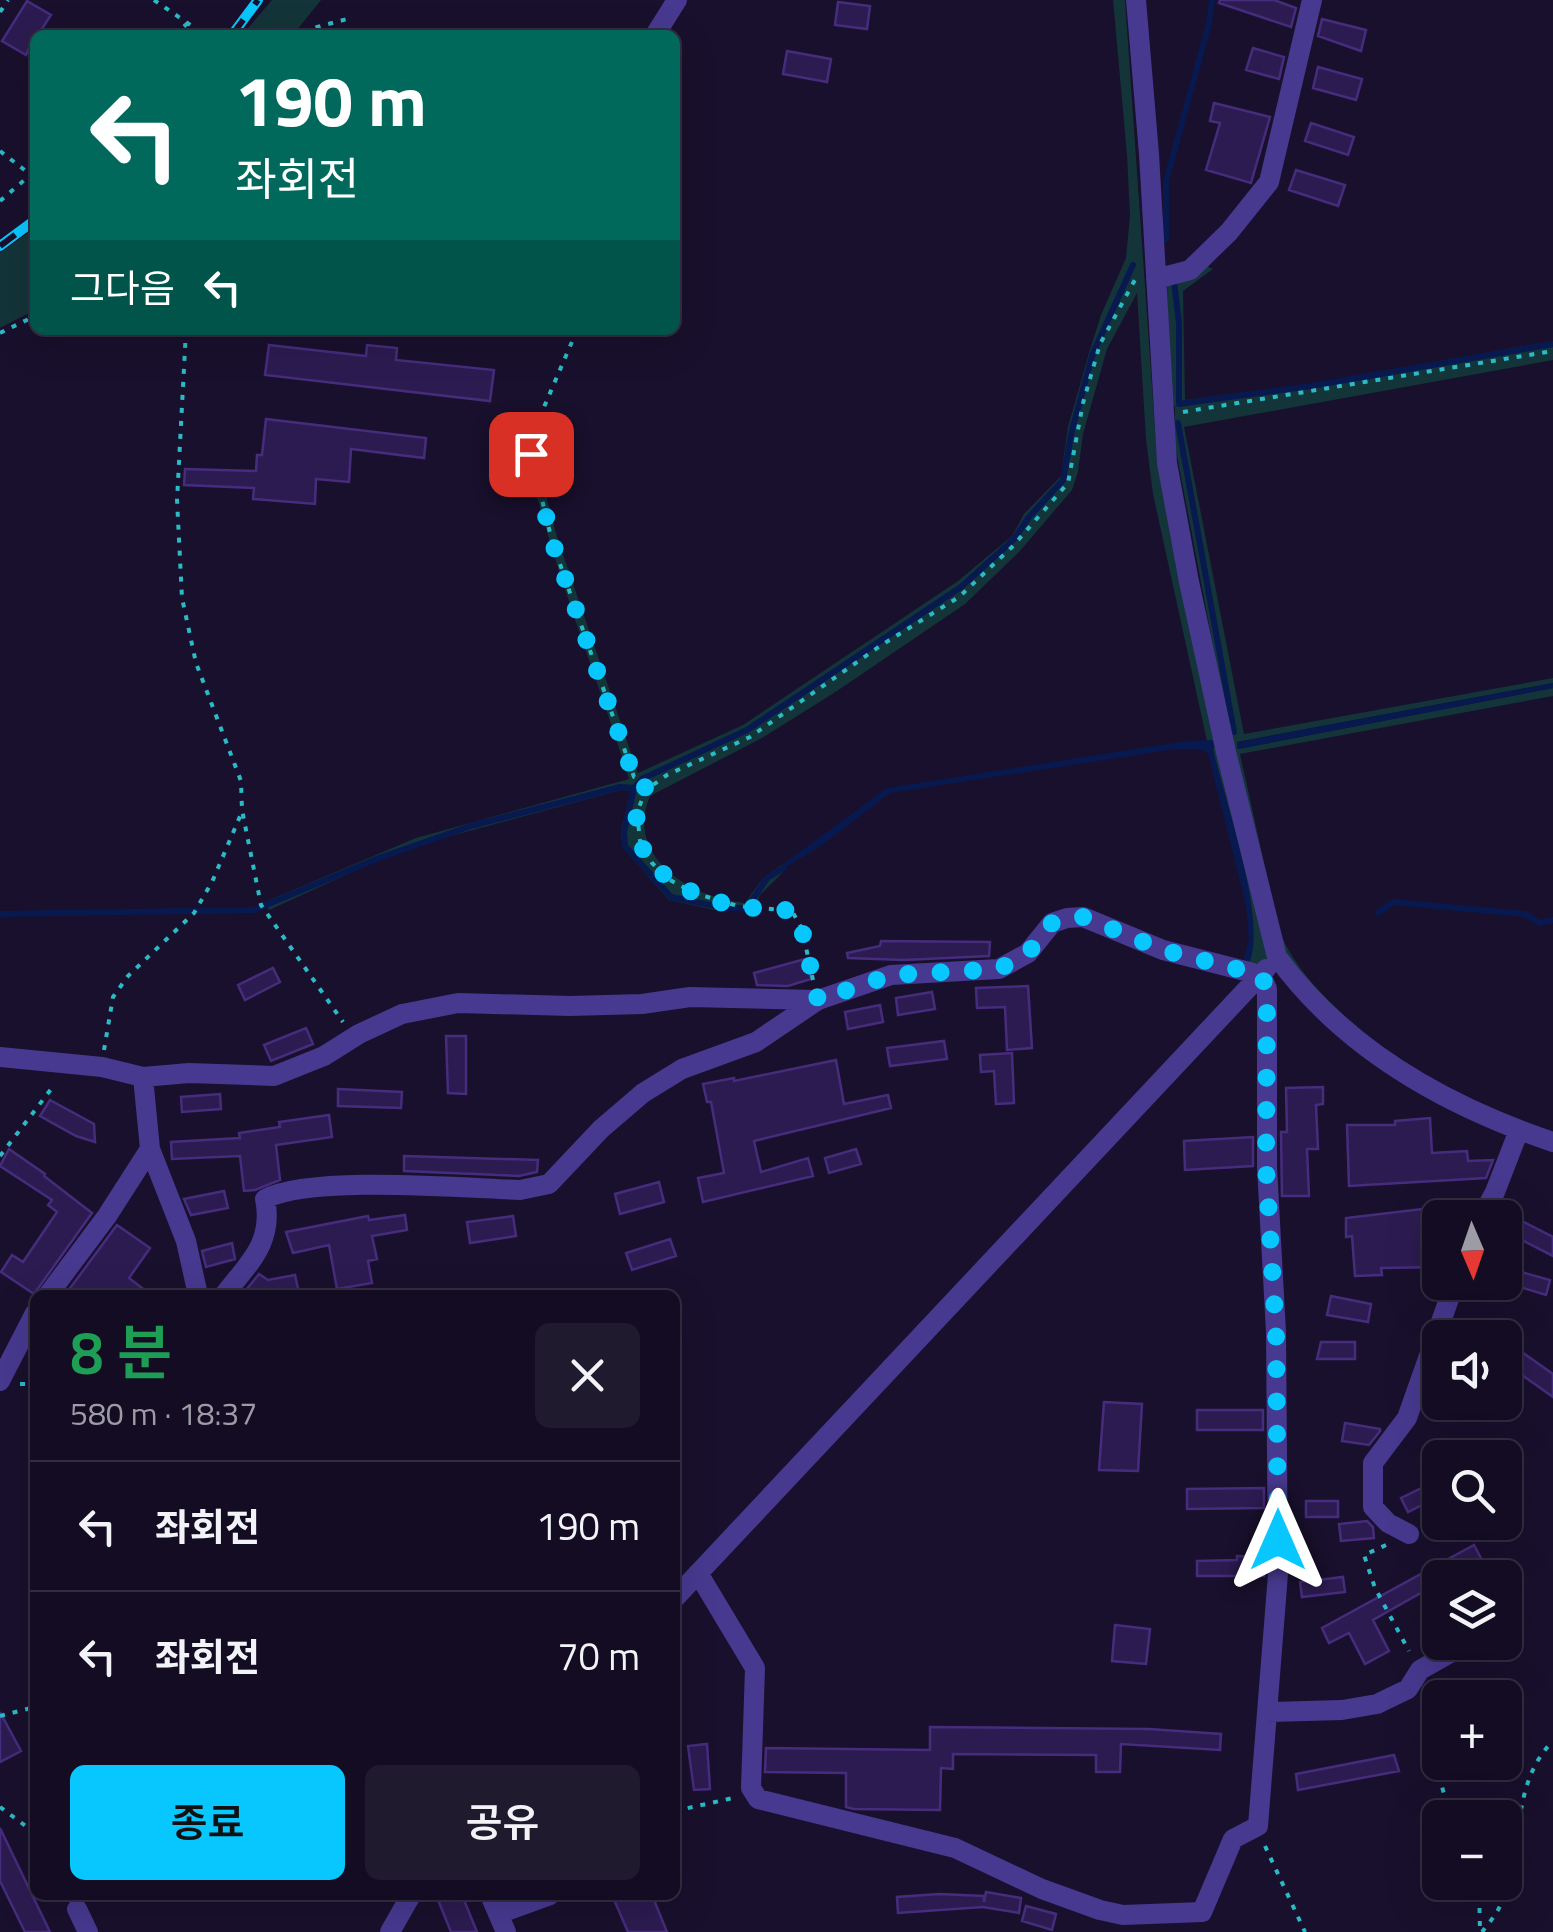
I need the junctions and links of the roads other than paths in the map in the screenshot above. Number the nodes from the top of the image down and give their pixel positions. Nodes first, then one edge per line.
1 (677, 0) edge
2 (1136, 0) edge
3 (1312, 0) edge
4 (658, 30) edge
5 (1156, 279) junction
6 (1277, 957) junction
7 (1261, 975) junction
8 (818, 1000) junction
9 (0, 1057) edge
10 (143, 1077) junction
11 (1519, 1130) junction
12 (1553, 1142) edge
13 (150, 1149) junction
14 (1491, 1200) edge
15 (52, 1290) edge
16 (197, 1290) edge
17 (228, 1290) edge
18 (1449, 1300) edge
19 (30, 1323) edge
20 (0, 1381) edge
21 (1409, 1534) road end
22 (698, 1573) junction
23 (680, 1593) edge
24 (1439, 1660) edge
25 (1266, 1712) junction
26 (408, 1900) edge
27 (536, 1900) edge
28 (77, 1909) dead end
29 (498, 1914) edge
30 (88, 1932) edge
31 (390, 1932) edge

1 - 4 street
2 - 5 street
3 - 5 street
5 - 6 street
6 - 7 street
6 - 11 street
7 - 8 street
7 - 22 street
7 - 25 street
8 - 10 street
8 - 17 street
9 - 10 street
10 - 13 street
11 - 12 street
11 - 14 street
13 - 15 street
13 - 16 street
18 - 21 street
19 - 20 street
22 - 23 street
22 - 25 street
24 - 25 street
26 - 31 street
27 - 29 street
28 - 30 street

